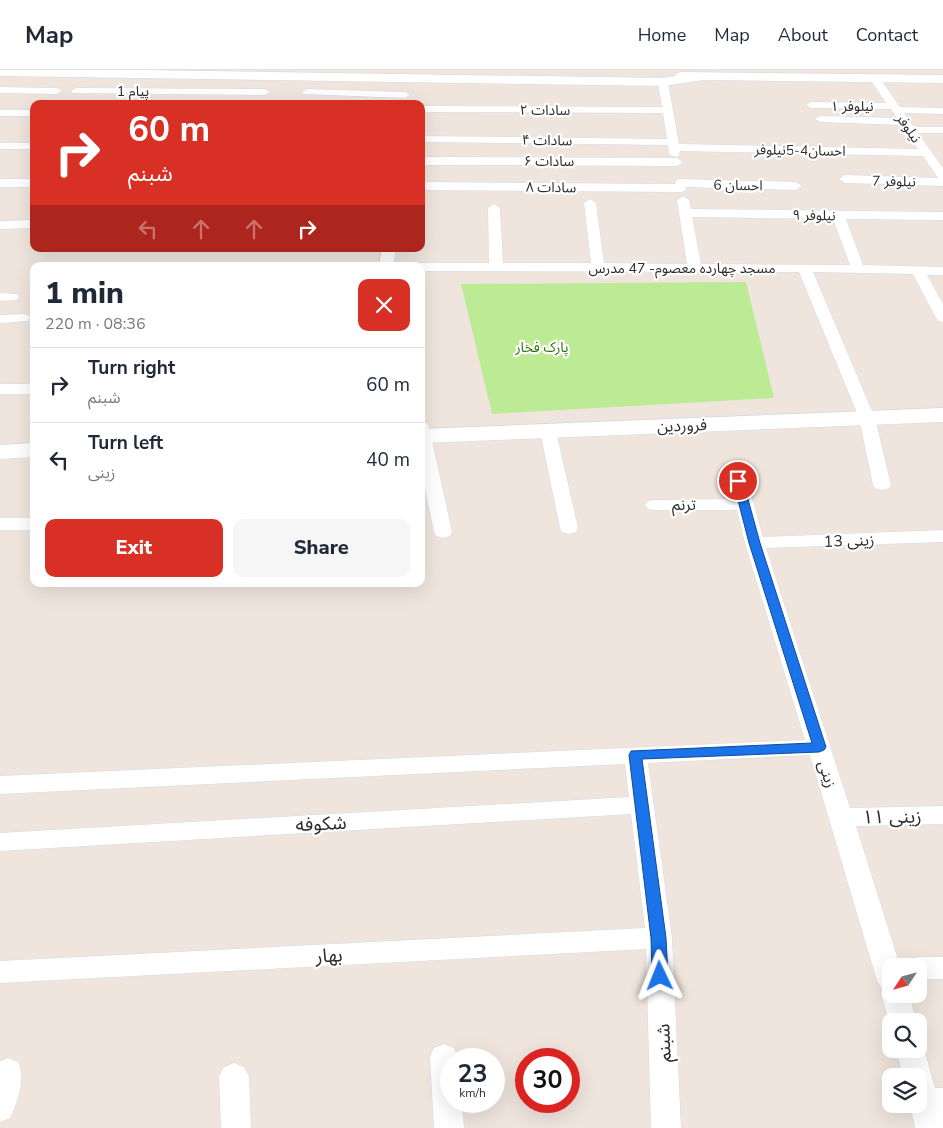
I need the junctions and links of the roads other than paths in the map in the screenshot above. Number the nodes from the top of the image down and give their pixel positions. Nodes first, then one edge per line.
1 (342, 70) edge
2 (914, 70) edge
3 (940, 70) edge
4 (0, 72) edge
5 (943, 73) edge
6 (196, 75) junction
7 (406, 78) junction
8 (700, 78) junction
9 (875, 79) junction
10 (891, 79) junction
11 (943, 79) edge
12 (663, 82) junction
13 (0, 90) edge
14 (57, 91) dead end
15 (76, 91) dead end
16 (189, 91) junction
17 (265, 92) dead end
18 (306, 92) dead end
19 (404, 99) edge
20 (184, 100) edge
21 (811, 105) dead end
22 (895, 108) junction
23 (425, 109) edge
24 (668, 110) junction
25 (943, 111) edge
26 (0, 112) edge
27 (30, 113) edge
28 (820, 119) dead end
29 (907, 126) junction
30 (943, 130) edge
31 (425, 139) edge
32 (674, 144) junction
33 (0, 146) edge
34 (30, 146) edge
35 (933, 158) edge
36 (425, 161) edge
37 (677, 162) junction
38 (943, 177) edge
39 (845, 180) dead end
40 (0, 182) edge
41 (30, 182) edge
42 (943, 182) edge
43 (425, 186) edge
44 (681, 186) junction
45 (796, 186) dead end
46 (590, 203) dead end
47 (494, 208) dead end
48 (685, 213) junction
49 (838, 215) junction
50 (943, 216) edge
51 (30, 224) edge
52 (0, 225) edge
53 (425, 267) edge
54 (496, 268) junction
55 (598, 268) junction
56 (804, 268) junction
57 (695, 269) junction
58 (858, 269) junction
59 (917, 269) junction
60 (943, 271) edge
61 (23, 318) dead end
62 (943, 318) edge
63 (0, 319) edge
64 (0, 389) edge
65 (30, 389) edge
66 (943, 414) edge
67 (867, 418) junction
68 (548, 431) junction
69 (425, 433) edge
70 (425, 447) edge
71 (30, 450) edge
72 (0, 452) edge
73 (738, 481) dead end
74 (882, 485) dead end
75 (744, 504) junction
76 (654, 505) dead end
77 (0, 524) edge
78 (30, 524) edge
79 (569, 528) dead end
80 (443, 532) dead end
81 (943, 536) edge
82 (754, 543) junction
83 (819, 747) junction
84 (635, 755) junction
85 (0, 784) edge
86 (642, 805) junction
87 (943, 815) edge
88 (842, 817) junction
89 (0, 842) edge
90 (659, 938) junction
91 (885, 958) edge
92 (928, 968) edge
93 (943, 968) edge
94 (0, 972) edge
95 (8, 1071) dead end
96 (234, 1076) dead end
97 (0, 1108) edge
98 (448, 1113) edge
99 (236, 1128) edge
100 (449, 1128) edge
101 (666, 1128) edge

1 - 8 main road
2 - 10 main road
3 - 5 main road
4 - 6 main road
6 - 7 main road
6 - 16 street
7 - 12 main road
7 - 19 street
8 - 9 main road
8 - 12 main road
9 - 10 main road
9 - 22 street, نیلوفر
10 - 11 main road
12 - 24 street
13 - 14 street
15 - 16 street, پیام 1
16 - 17 street, پیام 1
16 - 20 street
18 - 19 street
21 - 22 street, نیلوفر ۱
22 - 25 street, نیلوفر ۱
22 - 29 street, نیلوفر
23 - 24 street, سادات ۲
24 - 32 street
26 - 27 street
28 - 29 street
29 - 30 street
29 - 35 street, نیلوفر
31 - 32 street, سادات ۴
32 - 35 street, احسان4-5نیلوفر
32 - 37 street
33 - 34 street
35 - 38 street, نیلوفر
36 - 37 street, سادات ۶
37 - 44 street
39 - 42 street, نیلوفر 7
40 - 41 street
43 - 44 street, سادات ۸
44 - 45 street, احسان 6
44 - 48 street
46 - 55 street
47 - 54 street
48 - 49 street, نیلوفر ۹
48 - 57 street
49 - 50 street, نیلوفر ۹
49 - 58 street
51 - 52 street
53 - 54 street, مسجد چهارده معصوم- 47 مدرس
54 - 55 street, مسجد چهارده معصوم- 47 مدرس
55 - 57 street, مسجد چهارده معصوم- 47 مدرس
56 - 57 street, مسجد چهارده معصوم- 47 مدرس
56 - 58 street, مسجد چهارده معصوم- 47 مدرس
56 - 67 street
58 - 59 street, مسجد چهارده معصوم- 47 مدرس
59 - 60 street, مسجد چهارده معصوم- 47 مدرس
59 - 62 street
61 - 63 street
64 - 65 street
66 - 67 main road, فروردین
67 - 68 main road, فروردین
67 - 74 street
68 - 69 main road, فروردین
68 - 79 street
70 - 80 street
71 - 72 main road
73 - 75 street, زینی
75 - 76 street, ترنم
75 - 82 street, زینی
77 - 78 street
81 - 82 street, زینی 13
82 - 83 street, زینی
83 - 84 street
83 - 88 street, زینی
84 - 85 street
84 - 86 street, شبنم
86 - 89 street, شکوفه
86 - 90 street, شبنم
87 - 88 street, زینی ۱۱
88 - 91 street, زینی
90 - 94 street, بهار
90 - 101 street, شبنم
92 - 93 street
95 - 97 street
96 - 99 street
98 - 100 street

